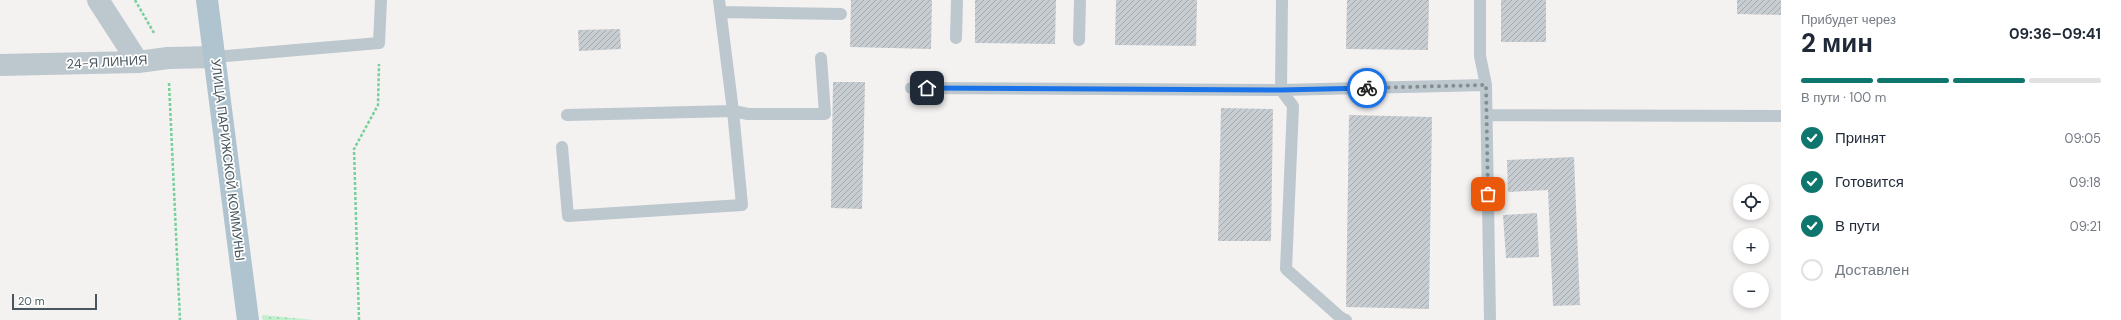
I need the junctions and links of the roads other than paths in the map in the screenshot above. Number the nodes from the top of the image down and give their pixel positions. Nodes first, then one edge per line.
1 (98, 0) edge
2 (207, 0) edge
3 (381, 0) edge
4 (719, 0) edge
5 (957, 0) edge
6 (1080, 0) edge
7 (1282, 0) edge
8 (1480, 0) edge
9 (721, 12) junction
10 (840, 14) dead end
11 (956, 38) dead end
12 (1079, 40) dead end
13 (214, 57) junction
14 (821, 58) dead end
15 (138, 62) junction
16 (0, 65) edge
17 (1486, 85) junction
18 (911, 88) dead end
19 (1281, 90) junction
20 (733, 111) junction
21 (567, 115) dead end
22 (1487, 115) junction
23 (1781, 116) edge
24 (562, 147) dead end
25 (248, 320) edge
26 (1346, 320) edge
27 (1490, 320) edge

1 - 15 street
2 - 13 main road, УЛИЦА ПАРИЖСКОЙ КОММУНЫ
3 - 13 lane
4 - 9 lane
5 - 11 lane
6 - 12 lane
7 - 19 lane
8 - 17 lane
9 - 10 lane
9 - 20 lane
13 - 15 street, 24-Я ЛИНИЯ
13 - 25 main road, УЛИЦА ПАРИЖСКОЙ КОММУНЫ
14 - 20 lane
15 - 16 street, 24-Я ЛИНИЯ
17 - 19 lane
17 - 22 lane
18 - 19 lane
19 - 26 lane
20 - 21 lane
20 - 24 lane
22 - 23 lane
22 - 27 lane

